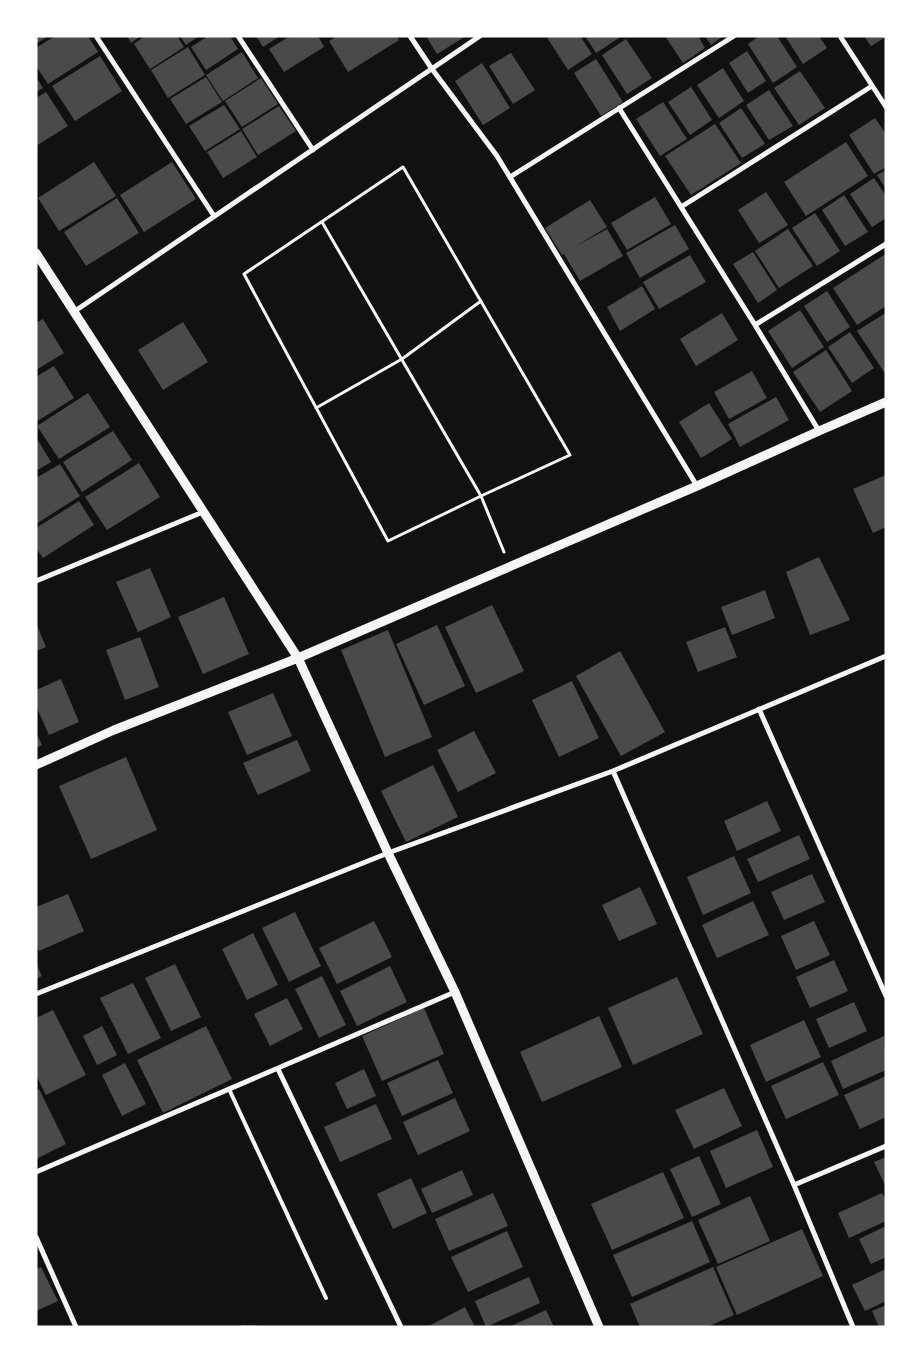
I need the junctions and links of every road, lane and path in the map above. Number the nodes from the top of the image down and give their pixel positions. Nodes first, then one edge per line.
1 (96, 36) edge
2 (238, 36) edge
3 (410, 36) edge
4 (480, 36) edge
5 (734, 36) edge
6 (840, 36) edge
7 (432, 69) junction
8 (872, 86) junction
9 (886, 107) edge
10 (619, 108) junction
11 (313, 150) junction
12 (510, 177) junction
13 (681, 208) junction
14 (214, 216) junction
15 (322, 222) junction
16 (886, 244) edge
17 (36, 254) edge
18 (481, 301) junction
19 (75, 311) junction
20 (755, 324) junction
21 (402, 359) junction
22 (886, 402) edge
23 (316, 408) junction
24 (818, 431) junction
25 (697, 486) junction
26 (481, 496) junction
27 (203, 512) junction
28 (510, 566) junction
29 (36, 581) edge
30 (886, 656) edge
31 (298, 658) junction
32 (759, 709) junction
33 (36, 765) edge
34 (613, 772) junction
35 (388, 853) junction
36 (455, 992) junction
37 (36, 994) edge
38 (886, 996) edge
39 (278, 1068) junction
40 (229, 1089) junction
41 (886, 1146) edge
42 (36, 1172) edge
43 (794, 1185) junction
44 (36, 1237) edge
45 (326, 1298) dead end
46 (76, 1327) edge
47 (400, 1327) edge
48 (599, 1327) edge
49 (853, 1327) edge

1 - 14 street
2 - 11 street
3 - 7 street
4 - 7 street
5 - 10 street
6 - 8 street
7 - 11 street
7 - 12 street
8 - 9 street
8 - 13 street
10 - 12 street
10 - 13 street
11 - 14 street
12 - 25 street
13 - 20 street
14 - 19 street
15 - 18 path
15 - 21 path
15 - 23 path
16 - 20 street
17 - 19 street
18 - 21 path
18 - 26 path
19 - 27 street
20 - 24 street
21 - 23 path
21 - 26 path
22 - 24 street
23 - 26 path
24 - 25 street
25 - 28 street
26 - 28 path
27 - 29 street
27 - 31 street
28 - 31 street
30 - 32 street
31 - 33 street
31 - 35 street
32 - 34 street
32 - 38 street
34 - 35 street
34 - 43 street
35 - 36 street
35 - 37 street
36 - 39 street
36 - 48 street
39 - 40 street
39 - 47 street
40 - 42 street
40 - 45 lane
41 - 43 street
43 - 49 street
44 - 46 street

